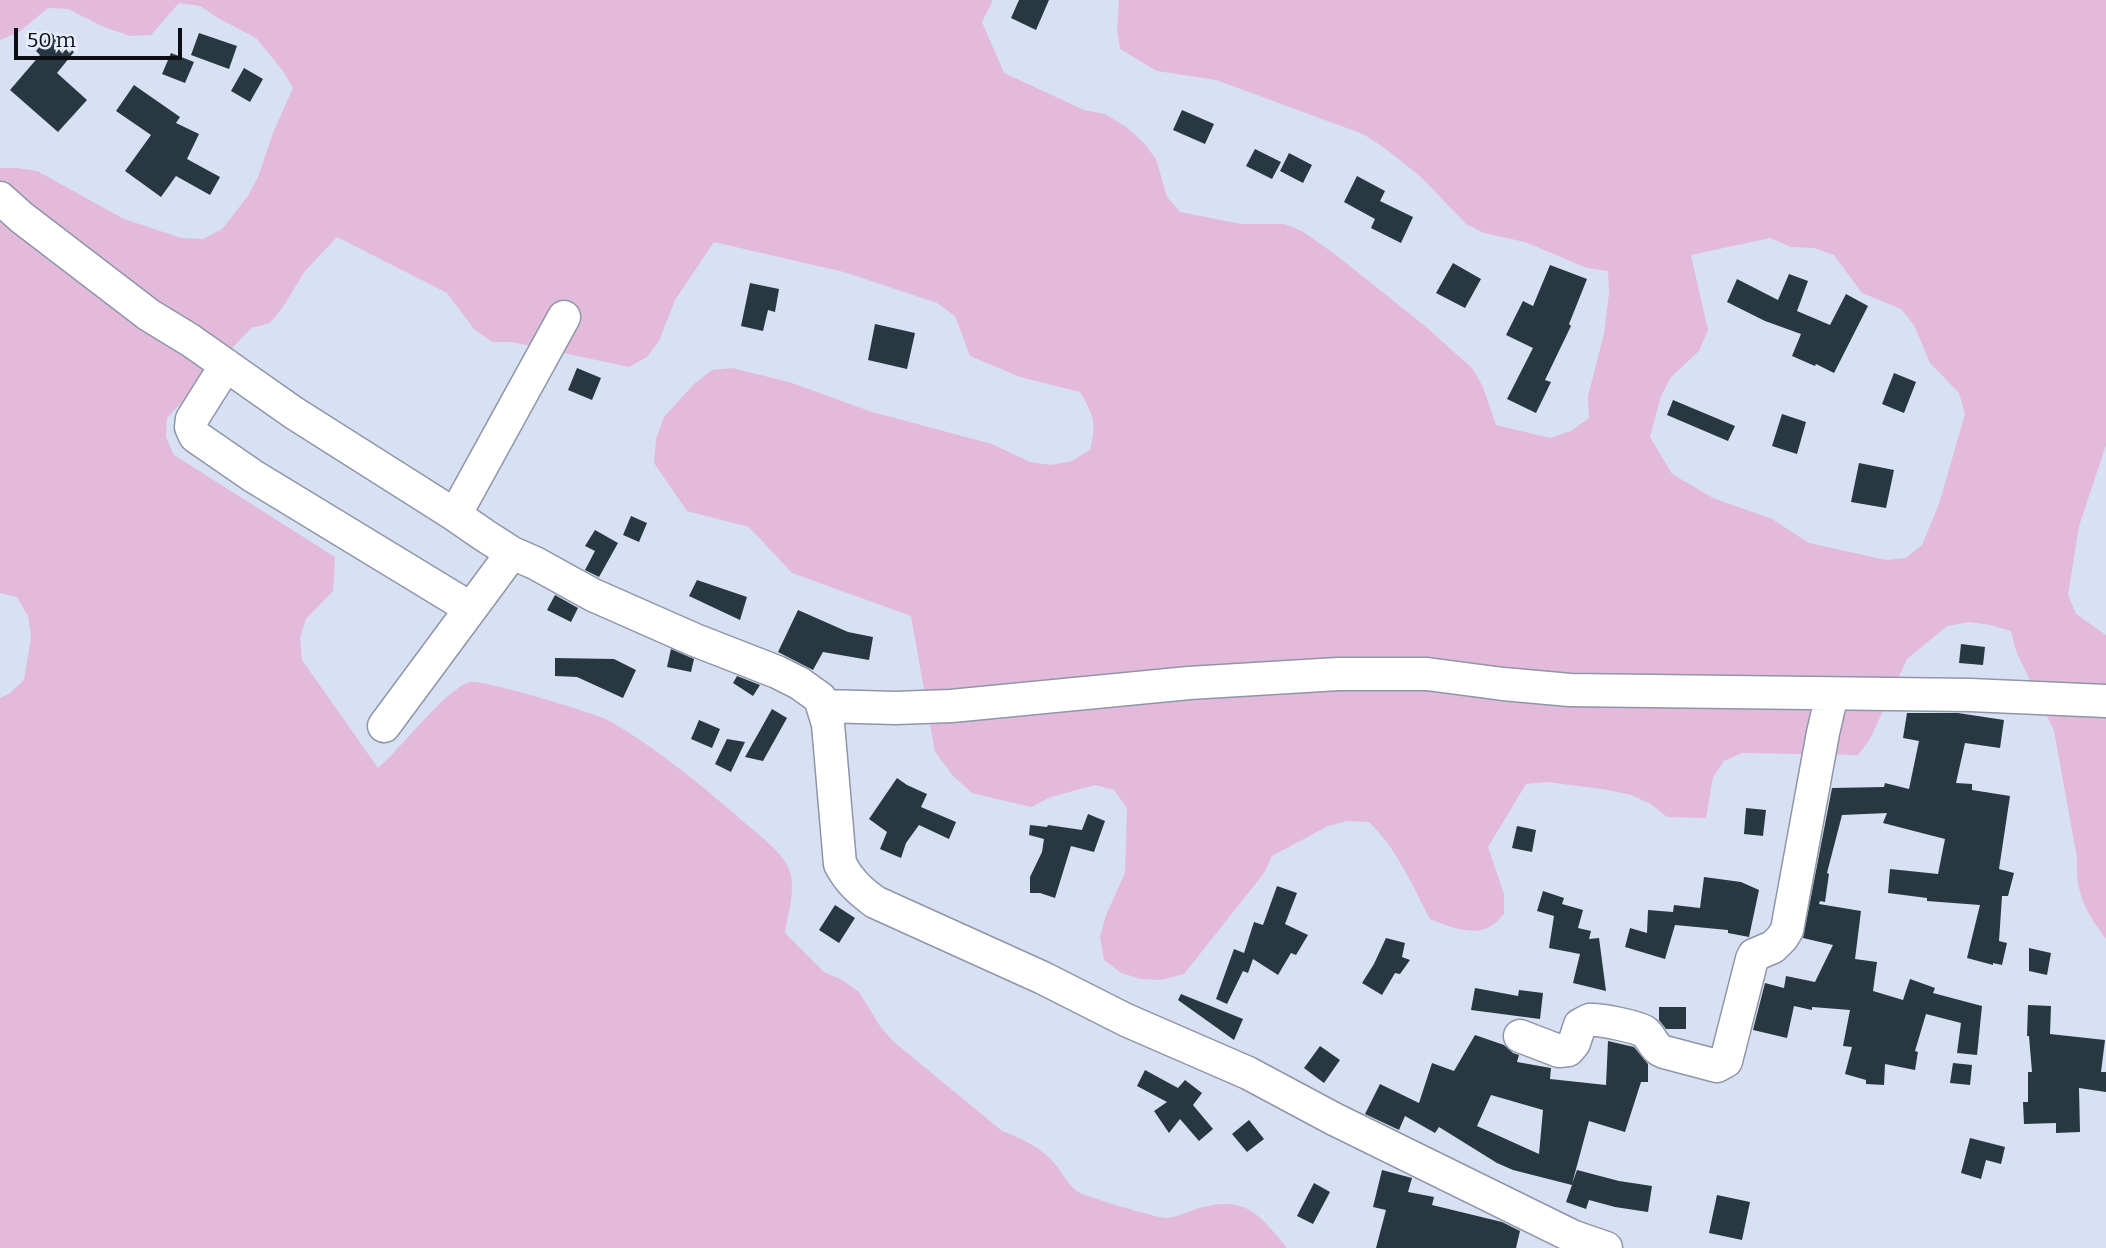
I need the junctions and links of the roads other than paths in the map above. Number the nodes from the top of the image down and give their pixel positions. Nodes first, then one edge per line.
1 (0, 198) edge
2 (564, 317) dead end
3 (226, 365) junction
4 (455, 514) junction
5 (512, 553) junction
6 (470, 608) junction
7 (1832, 694) junction
8 (2106, 701) edge
9 (824, 706) junction
10 (384, 726) dead end
11 (1520, 1036) dead end
12 (1606, 1248) edge

1 - 3 street
2 - 4 street
3 - 4 street
3 - 6 street
4 - 5 street
5 - 6 street
5 - 9 street
6 - 10 street
7 - 8 street
7 - 9 street
7 - 11 street
9 - 12 street

